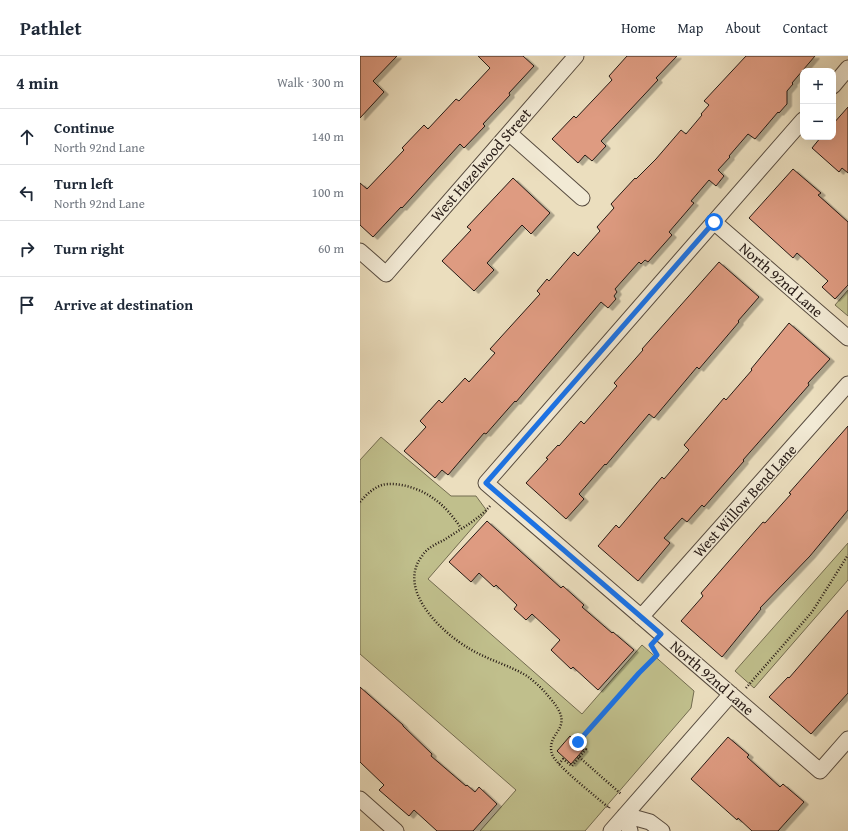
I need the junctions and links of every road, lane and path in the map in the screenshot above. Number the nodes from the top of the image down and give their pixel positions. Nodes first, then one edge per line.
1 (576, 56) edge
2 (848, 68) edge
3 (836, 82) edge
4 (800, 123) edge
5 (509, 133) junction
6 (582, 198) dead end
7 (714, 222) junction
8 (360, 251) edge
9 (848, 338) edge
10 (848, 384) edge
11 (499, 494) junction
12 (360, 502) edge
13 (461, 528) junction
14 (848, 555) edge
15 (641, 617) junction
16 (661, 634) junction
17 (737, 692) junction
18 (848, 739) edge
19 (579, 757) junction
20 (559, 764) junction
21 (625, 789) dead end
22 (621, 794) junction
23 (360, 799) edge
24 (617, 799) dead end
25 (613, 803) dead end
26 (625, 815) junction
27 (396, 831) edge
28 (611, 831) edge
29 (630, 831) edge
30 (662, 831) edge

1 - 5 street, West Hazelwood Street
2 - 3 street
4 - 7 street, North 92nd Lane
5 - 6 street
5 - 8 street, West Hazelwood Street
7 - 9 street, North 92nd Lane
7 - 11 street, North 92nd Lane
10 - 15 street, West Willow Bend Lane
11 - 13 path
11 - 15 street, North 92nd Lane
12 - 13 path
13 - 20 path
14 - 17 path
15 - 16 street, North 92nd Lane
16 - 17 street, North 92nd Lane
16 - 19 path
17 - 18 street, North 92nd Lane
17 - 26 street
19 - 20 path
19 - 22 path
20 - 25 path
21 - 22 path
22 - 24 path
23 - 27 street
26 - 28 street
26 - 29 street
26 - 30 street

